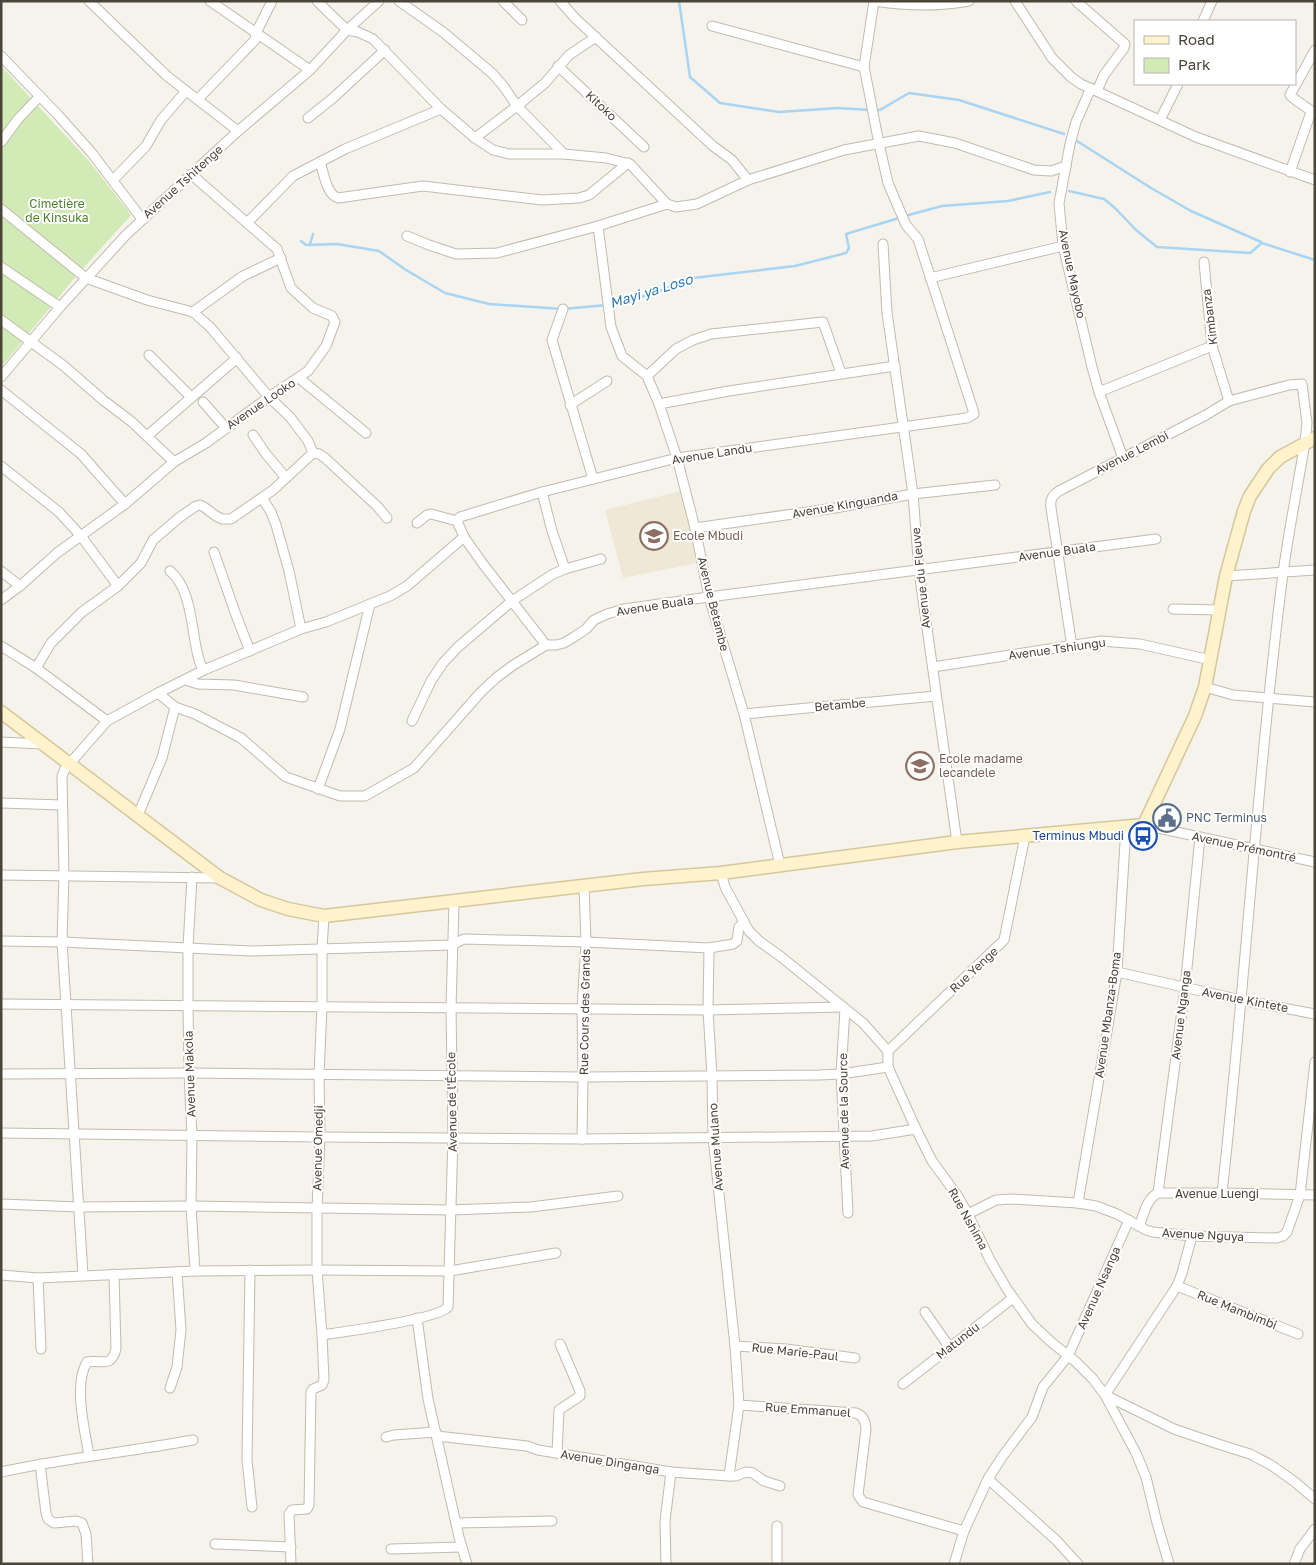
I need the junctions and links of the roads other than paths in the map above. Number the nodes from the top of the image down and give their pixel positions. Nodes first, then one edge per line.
1 (89, 1) edge
2 (210, 1) edge
3 (272, 1) edge
4 (318, 1) edge
5 (379, 1) edge
6 (399, 1) edge
7 (503, 1) edge
8 (560, 1) edge
9 (874, 1) edge
10 (969, 1) edge
11 (1016, 1) edge
12 (1076, 1) edge
13 (1212, 1) edge
14 (522, 20) dead end
15 (1203, 20) edge
16 (712, 26) dead end
17 (348, 30) junction
18 (256, 33) junction
19 (596, 37) junction
20 (384, 50) junction
21 (1315, 50) edge
22 (1, 56) edge
23 (558, 66) junction
24 (864, 67) junction
25 (310, 70) junction
26 (1296, 84) edge
27 (1178, 85) edge
28 (1296, 85) edge
29 (1094, 90) junction
30 (186, 91) junction
31 (40, 96) junction
32 (198, 99) junction
33 (518, 106) junction
34 (441, 109) junction
35 (308, 118) dead end
36 (1160, 120) junction
37 (238, 132) junction
38 (475, 138) junction
39 (1, 142) edge
40 (879, 144) junction
41 (644, 147) dead end
42 (564, 154) junction
43 (320, 162) junction
44 (628, 163) junction
45 (1066, 166) junction
46 (1290, 172) junction
47 (192, 176) junction
48 (113, 180) junction
49 (748, 180) junction
50 (1315, 180) edge
51 (667, 204) junction
52 (1, 209) edge
53 (142, 219) junction
54 (247, 223) junction
55 (598, 226) junction
56 (406, 236) dead end
57 (883, 244) dead end
58 (1063, 246) junction
59 (281, 258) junction
60 (1204, 262) dead end
61 (1, 267) edge
62 (86, 278) junction
63 (930, 278) junction
64 (60, 308) junction
65 (563, 309) dead end
66 (193, 312) junction
67 (1, 320) edge
68 (31, 342) junction
69 (1212, 346) junction
70 (148, 355) dead end
71 (237, 358) junction
72 (894, 366) junction
73 (841, 373) junction
74 (647, 376) junction
75 (1, 378) edge
76 (299, 378) junction
77 (607, 381) dead end
78 (1, 390) edge
79 (1099, 392) junction
80 (191, 397) junction
81 (269, 397) junction
82 (1229, 401) junction
83 (203, 402) dead end
84 (659, 404) junction
85 (570, 405) junction
86 (904, 426) junction
87 (226, 428) junction
88 (366, 433) dead end
89 (253, 435) dead end
90 (147, 436) junction
91 (1310, 440) edge
92 (313, 453) junction
93 (677, 458) junction
94 (1123, 458) junction
95 (174, 462) junction
96 (1, 466) edge
97 (286, 478) junction
98 (593, 480) junction
99 (995, 485) dead end
100 (542, 492) junction
101 (913, 494) junction
102 (262, 498) junction
103 (125, 504) junction
104 (386, 518) dead end
105 (457, 521) junction
106 (417, 523) dead end
107 (695, 528) junction
108 (82, 536) junction
109 (464, 537) junction
110 (1156, 539) dead end
111 (214, 552) dead end
112 (1058, 552) junction
113 (601, 559) dead end
114 (565, 569) junction
115 (1, 570) edge
116 (170, 570) dead end
117 (919, 570) junction
118 (1315, 570) edge
119 (1283, 571) junction
120 (1226, 576) junction
121 (20, 586) junction
122 (118, 586) junction
123 (709, 597) junction
124 (1, 600) edge
125 (512, 601) junction
126 (370, 604) junction
127 (1173, 609) dead end
128 (1220, 610) junction
129 (301, 629) junction
130 (546, 645) junction
131 (1, 646) edge
132 (1072, 647) junction
133 (250, 651) junction
134 (1211, 660) junction
135 (932, 667) junction
136 (36, 668) junction
137 (204, 670) junction
138 (185, 680) junction
139 (1205, 687) junction
140 (158, 693) junction
141 (303, 696) dead end
142 (936, 696) junction
143 (1269, 699) junction
144 (1315, 702) edge
145 (175, 708) junction
146 (1, 712) edge
147 (744, 714) junction
148 (107, 721) junction
149 (412, 721) dead end
150 (1, 742) edge
151 (42, 744) junction
152 (69, 763) junction
153 (318, 789) junction
154 (1, 803) edge
155 (62, 805) junction
156 (138, 815) junction
157 (1144, 825) junction
158 (1126, 826) junction
159 (1025, 836) junction
160 (1200, 837) junction
161 (956, 842) junction
162 (1253, 848) junction
163 (1315, 862) edge
164 (780, 865) junction
165 (721, 873) junction
166 (1, 875) edge
167 (64, 876) junction
168 (192, 877) junction
169 (220, 878) junction
170 (584, 886) junction
171 (454, 902) junction
172 (324, 916) junction
173 (744, 922) junction
174 (1, 941) edge
175 (62, 942) junction
176 (586, 942) junction
177 (452, 945) junction
178 (188, 948) junction
179 (709, 948) junction
180 (322, 949) junction
181 (1117, 972) junction
182 (1185, 988) junction
183 (1241, 1000) junction
184 (1, 1004) edge
185 (66, 1004) junction
186 (188, 1006) junction
187 (322, 1006) junction
188 (451, 1008) junction
189 (844, 1008) junction
190 (582, 1009) junction
191 (708, 1010) junction
192 (1315, 1014) edge
193 (888, 1051) junction
194 (1315, 1062) edge
195 (888, 1067) junction
196 (70, 1073) junction
197 (188, 1073) junction
198 (1, 1074) edge
199 (841, 1074) junction
200 (319, 1075) junction
201 (452, 1075) junction
202 (712, 1076) junction
203 (583, 1077) junction
204 (916, 1129) junction
205 (1, 1133) edge
206 (74, 1134) junction
207 (192, 1135) junction
208 (844, 1136) junction
209 (453, 1137) junction
210 (713, 1137) junction
211 (320, 1138) junction
212 (582, 1139) junction
213 (1158, 1193) junction
214 (1222, 1193) junction
215 (1300, 1195) junction
216 (1315, 1195) edge
217 (618, 1196) dead end
218 (1078, 1203) junction
219 (1, 1204) edge
220 (191, 1206) junction
221 (79, 1207) junction
222 (317, 1209) junction
223 (451, 1210) junction
224 (848, 1213) dead end
225 (968, 1214) junction
226 (1129, 1220) junction
227 (1139, 1226) junction
228 (1192, 1236) junction
229 (556, 1253) dead end
230 (250, 1270) junction
231 (317, 1270) junction
232 (195, 1271) junction
233 (450, 1271) junction
234 (177, 1272) junction
235 (114, 1274) junction
236 (1, 1275) edge
237 (83, 1275) junction
238 (38, 1278) junction
239 (1177, 1286) junction
240 (1013, 1298) junction
241 (925, 1312) dead end
242 (416, 1318) junction
243 (1298, 1334) dead end
244 (322, 1335) junction
245 (560, 1344) dead end
246 (734, 1346) junction
247 (41, 1348) dead end
248 (950, 1348) junction
249 (1068, 1356) junction
250 (855, 1358) dead end
251 (903, 1384) dead end
252 (170, 1388) dead end
253 (1105, 1395) junction
254 (739, 1405) junction
255 (436, 1434) junction
256 (386, 1437) dead end
257 (192, 1440) dead end
258 (556, 1453) junction
259 (89, 1456) junction
260 (40, 1464) junction
261 (1, 1472) edge
262 (671, 1472) junction
263 (729, 1476) junction
264 (988, 1479) junction
265 (780, 1486) dead end
266 (1315, 1499) edge
267 (252, 1507) dead end
268 (552, 1521) dead end
269 (456, 1523) junction
270 (777, 1526) dead end
271 (1315, 1529) edge
272 (964, 1531) junction
273 (215, 1544) dead end
274 (291, 1547) junction
275 (462, 1547) junction
276 (391, 1549) dead end
277 (88, 1564) edge
278 (292, 1564) edge
279 (467, 1564) edge
280 (666, 1564) edge
281 (777, 1564) edge
282 (954, 1564) edge
283 (1078, 1564) edge
284 (1169, 1564) edge
285 (1294, 1564) edge

1 - 30 street
2 - 18 street
3 - 18 street
4 - 17 street
5 - 17 street, Avenue Tshitenge
6 - 33 street
7 - 14 street
8 - 19 street
9 - 10 street
9 - 24 street
11 - 29 street
12 - 29 street, Avenue Mayobo
13 - 15 street
16 - 24 street
17 - 20 street
17 - 25 street, Avenue Tshitenge
18 - 25 street
18 - 32 street
19 - 23 street
19 - 49 street
20 - 34 street
20 - 35 street
21 - 26 street
22 - 31 street
23 - 33 street
23 - 41 street, Kitoko
24 - 40 street
25 - 37 street, Avenue Tshitenge
27 - 36 street
28 - 46 street
29 - 36 street
29 - 45 street, Avenue Mayobo
30 - 32 street
30 - 48 street
31 - 39 street
31 - 48 street
32 - 37 street
33 - 38 street
33 - 42 street
34 - 38 street
34 - 43 street
36 - 46 street
37 - 47 street, Avenue Tshitenge
38 - 42 street
40 - 45 street
40 - 49 street
40 - 63 street
42 - 44 street
43 - 44 street
43 - 54 street
44 - 51 street
45 - 58 street, Avenue Mayobo
46 - 50 street
47 - 53 street, Avenue Tshitenge
47 - 54 street, Avenue Looko
48 - 53 street
49 - 51 street
51 - 55 street
52 - 62 street
53 - 62 street, Avenue Tshitenge
54 - 59 street, Avenue Looko
55 - 56 street
55 - 74 street, Avenue Betambe
57 - 72 street, Avenue du Fleuve
58 - 63 street
58 - 79 street, Avenue Mayobo
59 - 66 street
59 - 76 street, Avenue Looko
60 - 69 street, Kimbanza
61 - 64 street
62 - 64 street, Avenue Tshitenge
62 - 66 street
63 - 86 street, Avenue Landu
64 - 68 street, Avenue Tshitenge
65 - 85 street
66 - 71 street
67 - 68 street
68 - 75 street, Avenue Tshitenge
68 - 90 street
69 - 79 street
69 - 82 street, Kimbanza
70 - 80 street
71 - 80 street
71 - 81 street
72 - 73 street
72 - 86 street, Avenue du Fleuve
73 - 74 street
73 - 84 street
74 - 84 street, Avenue Betambe
76 - 81 street, Avenue Looko
76 - 88 street
77 - 85 street
78 - 103 street
79 - 94 street, Avenue Mayobo
80 - 90 street
81 - 87 street, Avenue Looko
81 - 92 street
82 - 91 street, Avenue Lembi
82 - 94 street, Avenue Lembi
83 - 87 street
84 - 93 street, Avenue Betambe
85 - 98 street
86 - 93 street, Avenue Landu
86 - 101 street, Avenue du Fleuve
87 - 95 street, Avenue Looko
89 - 97 street
90 - 95 street
91 - 119 street
91 - 120 street
92 - 97 street
92 - 104 street
93 - 98 street, Avenue Landu
93 - 107 street, Avenue Betambe
94 - 112 street, Avenue Lembi
95 - 103 street, Avenue Looko
96 - 108 street
97 - 102 street
98 - 100 street, Avenue Landu
99 - 101 street, Avenue Kinguanda
100 - 105 street, Avenue Landu
100 - 114 street
101 - 107 street, Avenue Kinguanda
101 - 117 street, Avenue du Fleuve
102 - 122 street
102 - 129 street
103 - 108 street, Avenue Looko
105 - 106 street
105 - 109 street
107 - 123 street, Avenue Betambe
108 - 121 street, Avenue Looko
108 - 122 street
109 - 125 street
109 - 126 street
110 - 112 street, Avenue Buala
111 - 133 street
112 - 117 street, Avenue Buala
112 - 132 street, Avenue Lembi
113 - 114 street
114 - 125 street
115 - 121 street
116 - 137 street
117 - 123 street, Avenue Buala
117 - 135 street, Avenue du Fleuve
118 - 119 street
119 - 120 street
119 - 143 street
120 - 128 street
121 - 124 street, Avenue Looko
122 - 136 street
123 - 130 street, Avenue Buala
123 - 147 street, Avenue Betambe
125 - 130 street
125 - 149 street
126 - 129 street
126 - 153 street
127 - 128 street
128 - 134 street
129 - 133 street
130 - 153 street, Avenue Buala
131 - 136 street
132 - 134 street, Avenue Tshiungu
132 - 135 street, Avenue Tshiungu
133 - 137 street
134 - 139 street
135 - 142 street, Avenue du Fleuve
136 - 148 street
137 - 138 street
138 - 140 street
138 - 141 street
139 - 143 street
139 - 157 street
140 - 145 street, Avenue Buala
140 - 148 street
142 - 147 street, Betambe
142 - 161 street, Avenue du Fleuve
143 - 144 street
143 - 162 street
145 - 153 street, Avenue Buala
145 - 156 street
146 - 151 street
147 - 164 street, Avenue Betambe
148 - 152 street
150 - 151 street
151 - 152 street
152 - 155 street
152 - 156 street
154 - 155 street
155 - 167 street
156 - 169 street
157 - 158 street
157 - 160 street, Avenue Prémontré
158 - 159 street
158 - 181 street, Avenue Mbanza-Boma
159 - 161 street
159 - 193 street, Rue Yenge
160 - 162 street, Avenue Prémontré
160 - 182 street, Avenue Nganga
161 - 164 street
162 - 163 street, Avenue Prémontré
162 - 183 street
164 - 165 street
165 - 170 street
165 - 173 street
166 - 167 street
167 - 168 street
167 - 175 street
168 - 169 street
168 - 178 street, Avenue Makola
169 - 172 street
170 - 171 street
170 - 176 street, Rue Cours des Grands
171 - 172 street
171 - 177 street, Avenue de l'École
172 - 180 street, Avenue Omedji
173 - 179 street
173 - 189 street
174 - 175 street
175 - 178 street
175 - 185 street
176 - 177 street
176 - 179 street
176 - 190 street, Rue Cours des Grands
177 - 180 street
177 - 188 street, Avenue de l'École
178 - 180 street
178 - 186 street, Avenue Makola
179 - 191 street, Avenue Mulano
180 - 187 street, Avenue Omedji
181 - 182 street, Avenue Kintete
181 - 218 street, Avenue Mbanza-Boma
182 - 183 street, Avenue Kintete
182 - 213 street, Avenue Nganga
183 - 192 street, Avenue Kintete
183 - 214 street
184 - 185 street
185 - 186 street
185 - 196 street
186 - 187 street
186 - 197 street, Avenue Makola
187 - 188 street
187 - 200 street, Avenue Omedji
188 - 190 street
188 - 201 street, Avenue de l'École
189 - 191 street
189 - 193 street
189 - 199 street, Avenue de la Source
190 - 191 street
190 - 203 street, Rue Cours des Grands
191 - 202 street, Avenue Mulano
193 - 195 street, Rue Nshima
194 - 215 street
195 - 199 street
195 - 204 street, Rue Nshima
196 - 197 street
196 - 198 street
196 - 206 street
197 - 200 street
197 - 207 street, Avenue Makola
199 - 202 street
199 - 208 street, Avenue de la Source
200 - 201 street
200 - 211 street, Avenue Omedji
201 - 203 street
201 - 209 street, Avenue de l'École
202 - 203 street
202 - 210 street, Avenue Mulano
203 - 212 street, Rue Cours des Grands
204 - 208 street
204 - 225 street, Rue Nshima
205 - 206 street
206 - 207 street
206 - 221 street
207 - 211 street
207 - 220 street, Avenue Makola
208 - 210 street
208 - 224 street, Avenue de la Source
209 - 211 street
209 - 212 street
209 - 223 street, Avenue de l'École
210 - 212 street
210 - 246 street, Avenue Mulano
211 - 222 street, Avenue Omedji
213 - 214 street, Avenue Luengi
213 - 227 street, Avenue Luengi
214 - 215 street, Avenue Luengi
215 - 216 street, Avenue Luengi
215 - 228 street, Avenue Nguya
217 - 223 street
218 - 225 street, Avenue Nguya
218 - 226 street, Avenue Nguya
219 - 221 street
220 - 221 street
220 - 222 street
220 - 232 street, Avenue Makola
221 - 237 street
222 - 223 street
222 - 231 street, Avenue Omedji
223 - 233 street, Avenue de l'École
225 - 240 street, Rue Nshima
226 - 227 street, Avenue Nguya
226 - 249 street, Avenue Nsanga
227 - 228 street, Avenue Nguya
228 - 239 street
229 - 233 street
230 - 231 street
230 - 232 street
230 - 267 street
231 - 233 street
231 - 244 street, Avenue Omedji
232 - 234 street
233 - 242 street, Avenue de l'École
234 - 235 street
234 - 252 street
235 - 237 street
235 - 259 street
236 - 238 street
237 - 238 street
238 - 247 street
239 - 243 street, Rue Mambimbi
239 - 253 street
240 - 248 street, Matundu
240 - 249 street, Rue Nshima
241 - 248 street
242 - 244 street
242 - 255 street
244 - 274 street, Avenue Omedji
245 - 258 street
246 - 250 street, Rue Marie-Paul
246 - 254 street
248 - 251 street, Matundu
249 - 253 street, Rue Nshima
249 - 264 street, Avenue Nsanga
253 - 266 street
253 - 284 street, Rue Nshima
254 - 263 street
254 - 272 street, Rue Emmanuel
255 - 256 street, Avenue Dinganga
255 - 258 street, Avenue Dinganga
255 - 269 street
257 - 259 street
258 - 262 street, Avenue Dinganga
259 - 260 street
260 - 261 street
260 - 277 street
262 - 263 street, Avenue Dinganga
262 - 280 street
263 - 265 street, Avenue Dinganga
264 - 272 street, Avenue Nsanga
264 - 283 street
268 - 269 street
269 - 275 street
270 - 281 street
271 - 285 street
272 - 282 street, Avenue Nsanga
273 - 274 street
274 - 278 street
275 - 276 street
275 - 279 street

